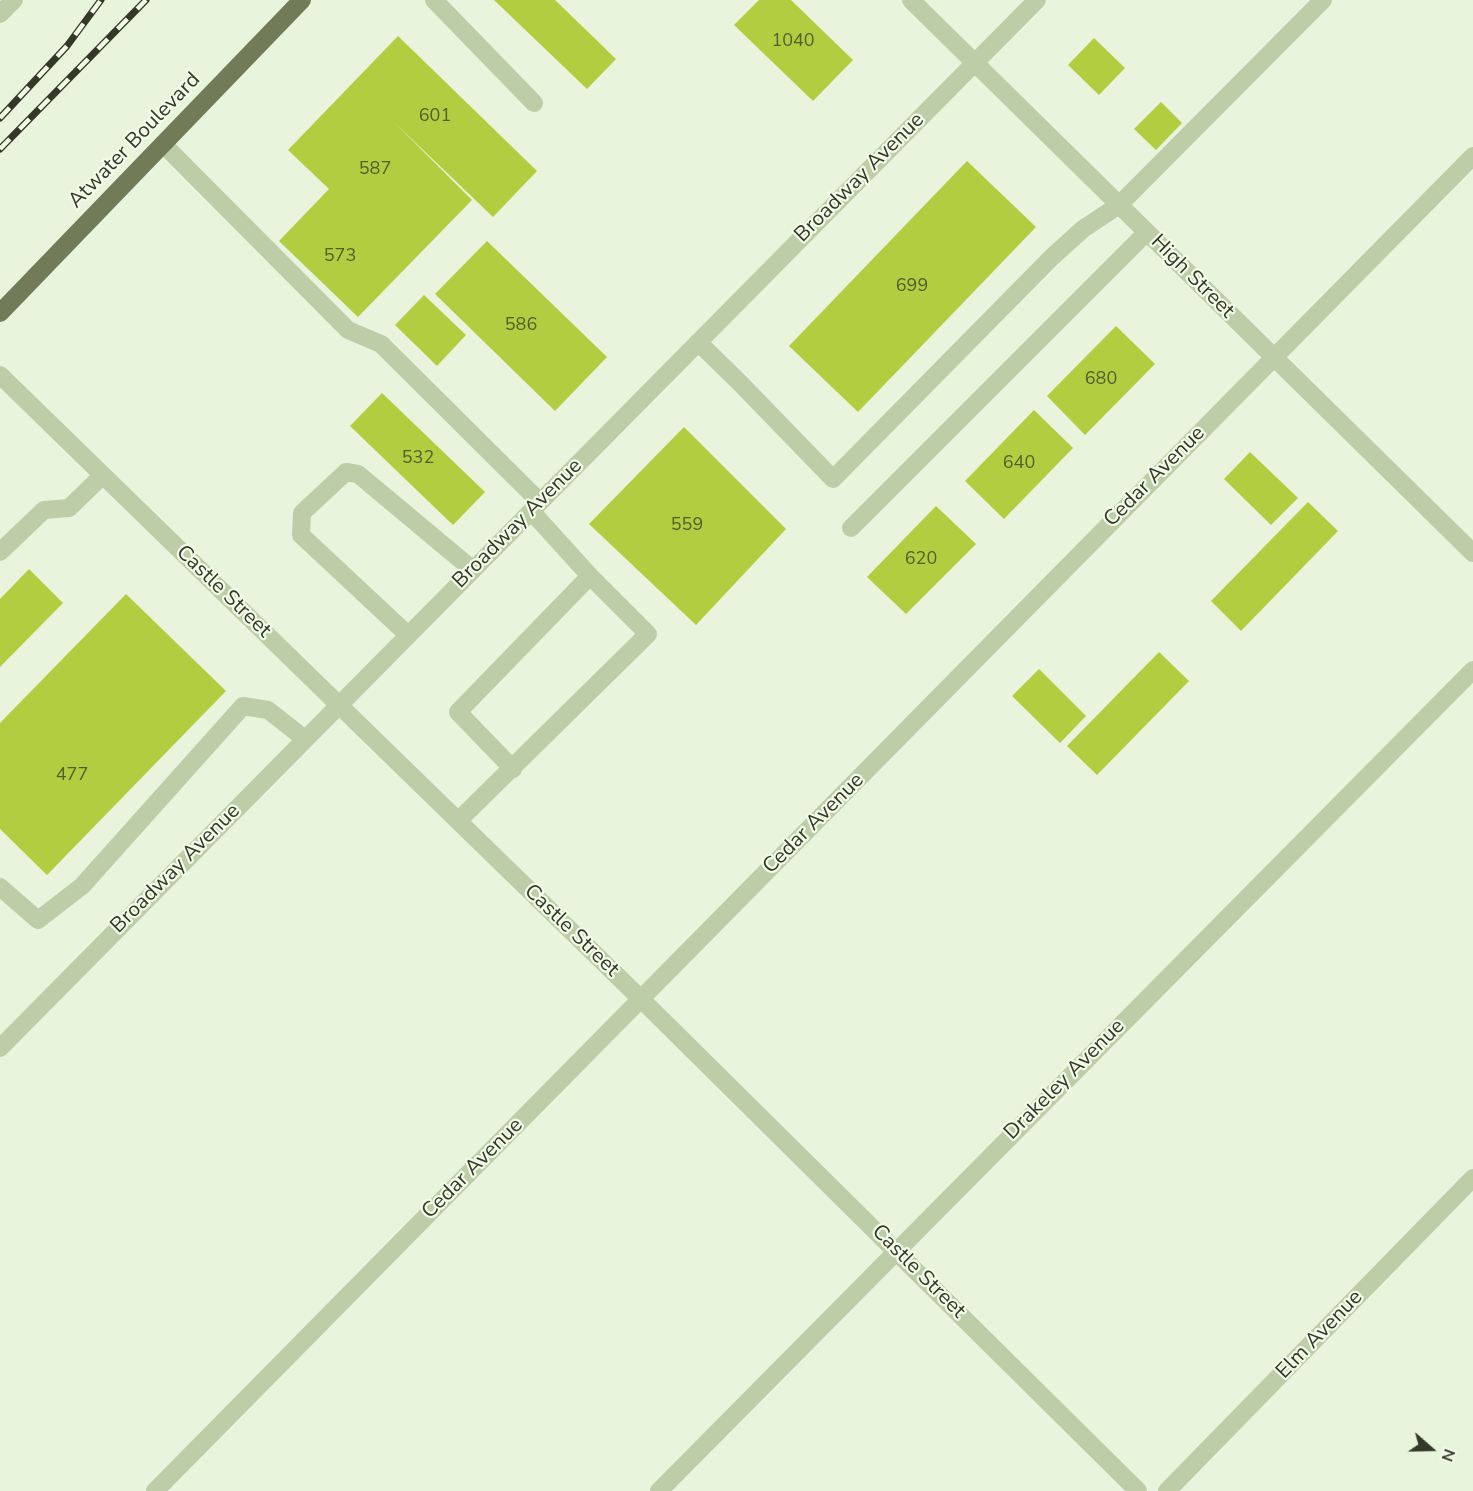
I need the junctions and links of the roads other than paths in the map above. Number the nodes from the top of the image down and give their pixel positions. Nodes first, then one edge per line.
1 (14, 0) edge
2 (302, 0) edge
3 (434, 0) edge
4 (911, 0) edge
5 (1037, 0) edge
6 (1323, 0) edge
7 (0, 14) edge
8 (975, 62) junction
9 (534, 103) dead end
10 (163, 144) junction
11 (1473, 156) edge
12 (1119, 205) junction
13 (1147, 232) junction
14 (0, 313) edge
15 (698, 342) junction
16 (1273, 358) junction
17 (0, 375) edge
18 (103, 475) junction
19 (536, 506) junction
20 (851, 528) dead end
21 (0, 552) edge
22 (1473, 553) edge
23 (473, 570) junction
24 (590, 576) junction
25 (408, 635) junction
26 (1473, 670) edge
27 (339, 705) junction
28 (305, 739) junction
29 (513, 769) junction
30 (458, 821) junction
31 (0, 887) edge
32 (641, 999) junction
33 (0, 1048) edge
34 (1473, 1178) edge
35 (896, 1250) junction
36 (155, 1491) edge
37 (659, 1491) edge
38 (1138, 1491) edge
39 (1167, 1491) edge

1 - 7 street
2 - 10 main road, Atwater Boulevard
3 - 9 street
4 - 8 street, High Street
5 - 8 street, Broadway Avenue
6 - 12 street
8 - 12 street, High Street
8 - 15 street, Broadway Avenue
10 - 14 main road, Atwater Boulevard
10 - 19 street
11 - 16 street, Cedar Avenue
12 - 13 street, High Street
12 - 15 street
13 - 16 street, High Street
13 - 20 street
15 - 19 street, Broadway Avenue
16 - 22 street, High Street
16 - 32 street, Cedar Avenue
17 - 18 street, Castle Street
18 - 21 street
18 - 27 street, Castle Street
19 - 23 street, Broadway Avenue
19 - 24 street
23 - 25 street, Broadway Avenue
23 - 25 street
24 - 29 street
24 - 29 street
25 - 27 street, Broadway Avenue
26 - 35 street, Drakeley Avenue
27 - 28 street, Broadway Avenue
27 - 30 street, Castle Street
28 - 31 street
28 - 33 street, Broadway Avenue
29 - 30 street
30 - 32 street, Castle Street
32 - 35 street, Castle Street
32 - 36 street, Cedar Avenue
34 - 39 street, Elm Avenue
35 - 37 street, Drakeley Avenue
35 - 38 street, Castle Street

